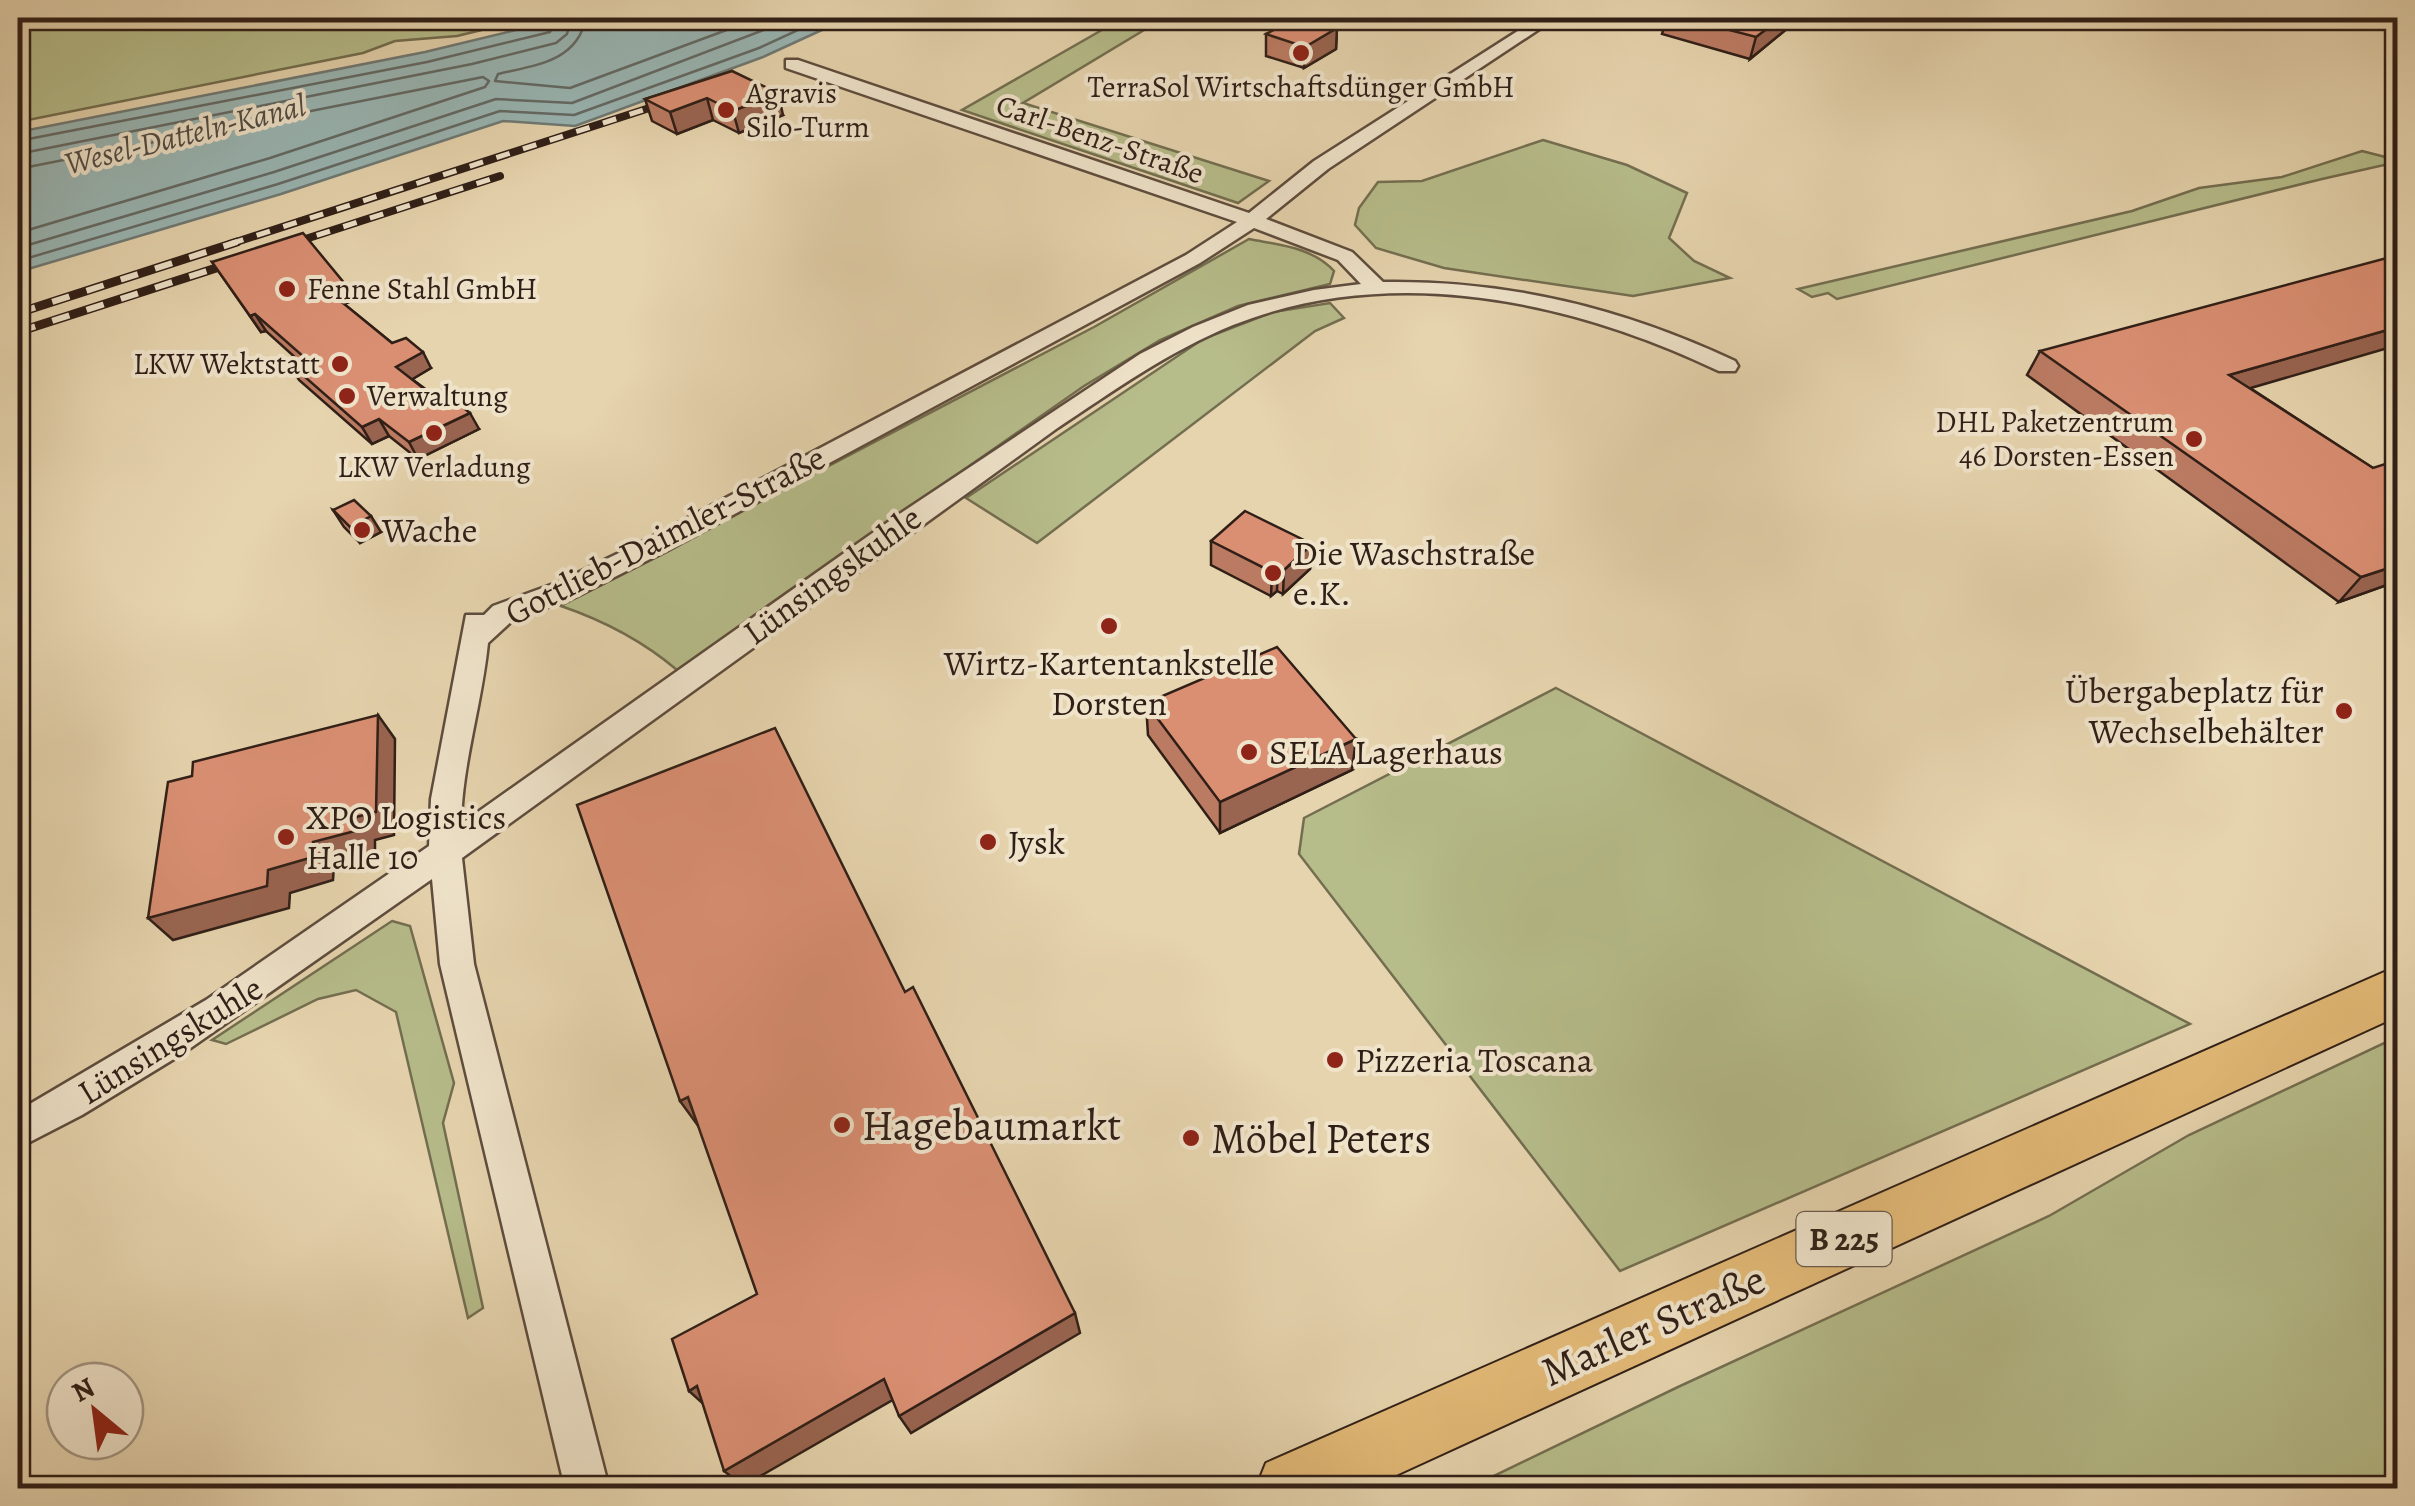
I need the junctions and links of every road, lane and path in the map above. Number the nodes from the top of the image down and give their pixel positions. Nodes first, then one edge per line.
1 (1548, 18) edge
2 (792, 64) dead end
3 (1252, 221) junction
4 (1378, 289) junction
5 (1727, 366) dead end
6 (446, 852) junction
7 (2398, 990) edge
8 (18, 1130) edge
9 (586, 1488) edge
10 (1291, 1488) edge

1 - 3 street, Gottlieb-Daimler-Straße
2 - 3 street, Carl-Benz-Straße
3 - 4 street, Carl-Benz-Straße
3 - 6 street, Gottlieb-Daimler-Straße
4 - 5 street, Lünsingskuhle
4 - 6 street, Lünsingskuhle
6 - 8 street, Lünsingskuhle
6 - 9 street, Gottlieb-Daimler-Straße
7 - 10 main road, Marler Straße / B 225

